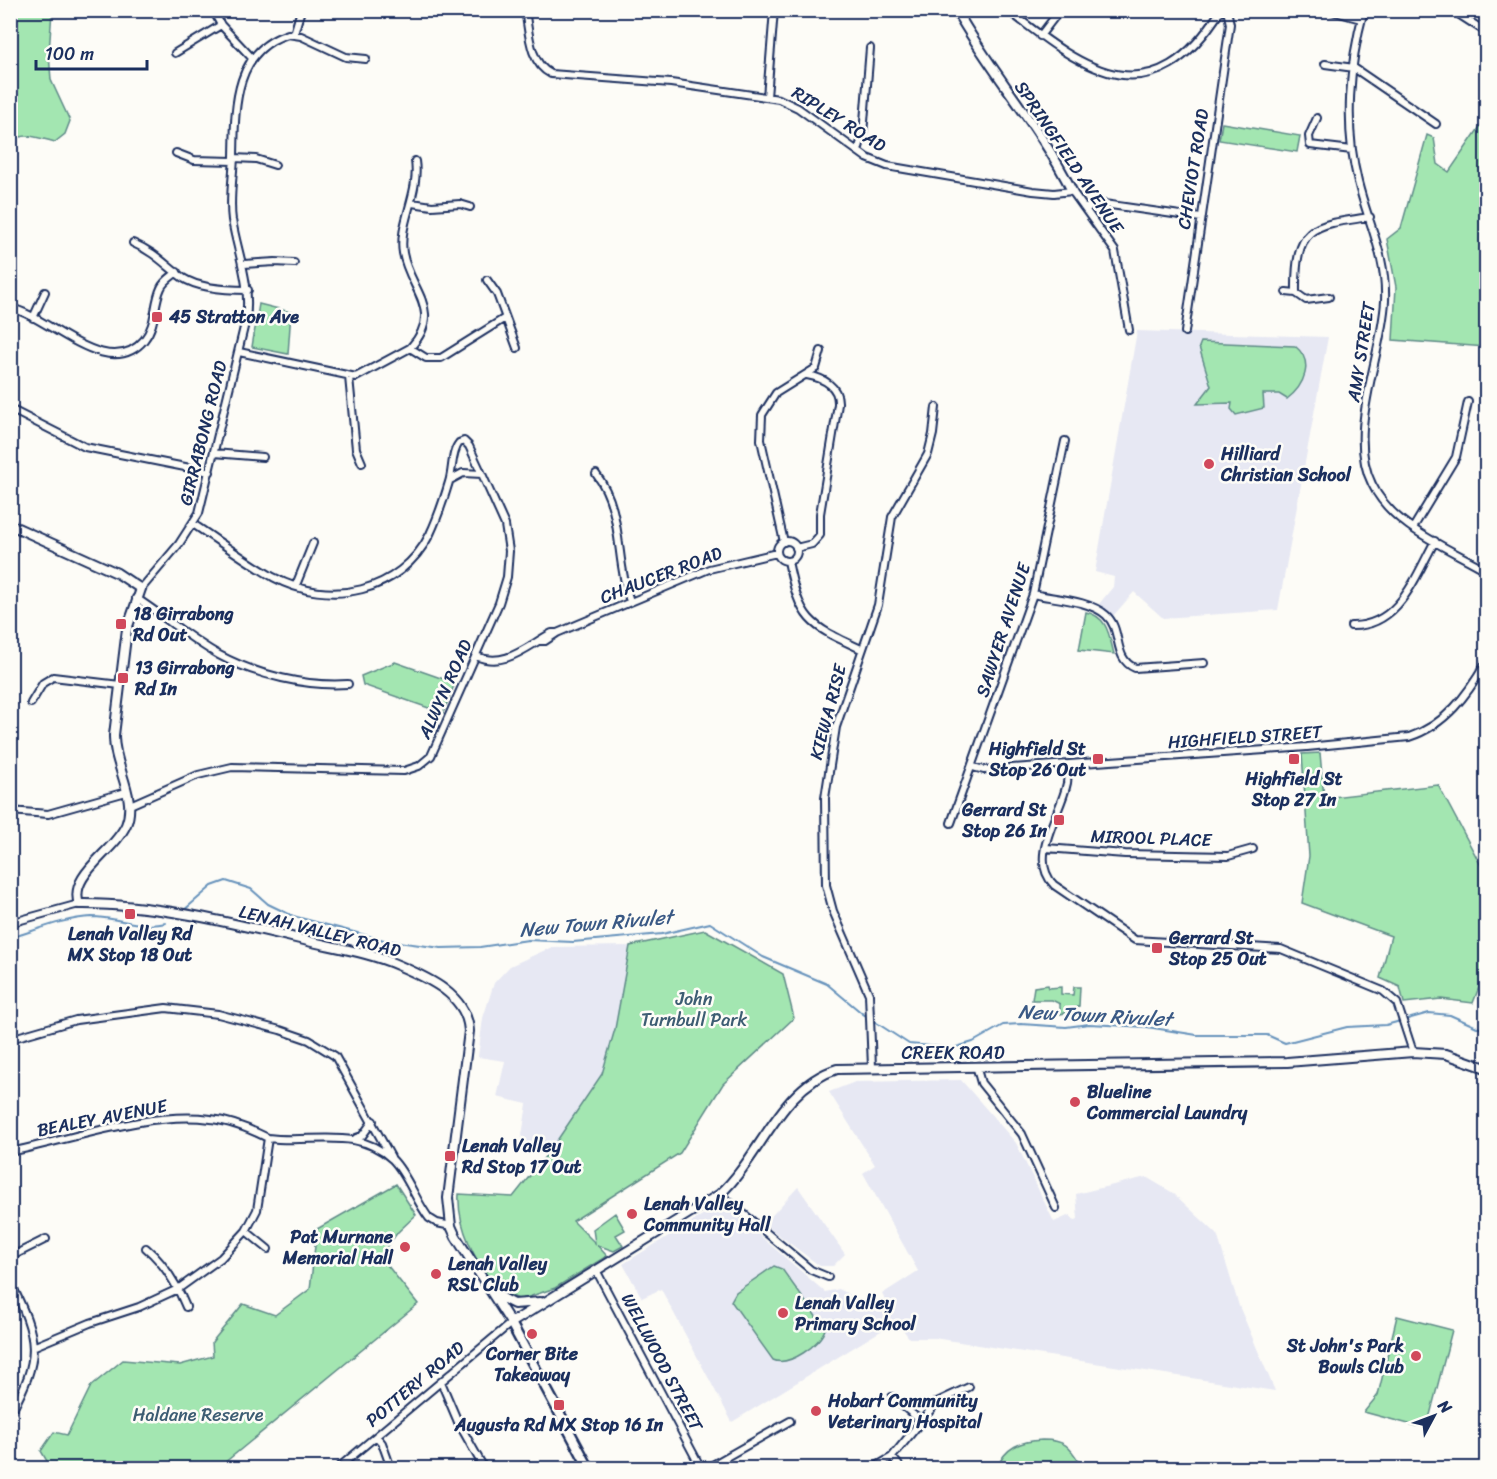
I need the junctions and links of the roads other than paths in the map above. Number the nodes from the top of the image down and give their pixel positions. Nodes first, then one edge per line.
1 (213, 10) edge
2 (301, 10) edge
3 (525, 10) edge
4 (774, 10) edge
5 (956, 10) edge
6 (1008, 10) edge
7 (1060, 10) edge
8 (1221, 10) edge
9 (1227, 10) edge
10 (1364, 10) edge
11 (1452, 10) edge
12 (1332, 11) edge
13 (1361, 19) junction
14 (221, 25) junction
15 (1486, 32) edge
16 (294, 34) junction
17 (1040, 36) junction
18 (870, 48) dead end
19 (175, 53) dead end
20 (252, 58) junction
21 (366, 59) dead end
22 (1325, 64) dead end
23 (1354, 68) junction
24 (767, 97) junction
25 (1317, 118) dead end
26 (1436, 124) dead end
27 (1352, 150) junction
28 (858, 151) junction
29 (176, 153) dead end
30 (234, 159) junction
31 (416, 161) dead end
32 (275, 165) dead end
33 (1072, 190) junction
34 (412, 203) junction
35 (470, 207) dead end
36 (1085, 209) junction
37 (1370, 217) junction
38 (1201, 218) junction
39 (133, 243) dead end
40 (294, 263) dead end
41 (244, 264) junction
42 (177, 272) junction
43 (487, 280) dead end
44 (248, 290) junction
45 (45, 292) dead end
46 (1286, 292) dead end
47 (1296, 293) junction
48 (1329, 297) dead end
49 (10, 308) edge
50 (33, 318) junction
51 (505, 318) junction
52 (1129, 330) dead end
53 (1185, 332) dead end
54 (410, 348) junction
55 (517, 348) dead end
56 (821, 351) dead end
57 (239, 352) junction
58 (807, 375) junction
59 (349, 376) junction
60 (1468, 402) dead end
61 (936, 407) dead end
62 (10, 409) edge
63 (1065, 441) dead end
64 (214, 453) junction
65 (263, 457) dead end
66 (362, 463) dead end
67 (210, 472) junction
68 (482, 474) junction
69 (596, 474) dead end
70 (450, 480) junction
71 (11, 524) edge
72 (193, 524) junction
73 (1413, 528) junction
74 (1435, 541) junction
75 (784, 542) junction
76 (313, 543) dead end
77 (796, 548) junction
78 (777, 553) junction
79 (788, 561) junction
80 (1486, 570) edge
81 (296, 585) junction
82 (141, 589) junction
83 (1033, 594) junction
84 (136, 598) junction
85 (630, 602) junction
86 (1350, 626) dead end
87 (861, 649) junction
88 (476, 656) junction
89 (1204, 663) dead end
90 (1486, 663) edge
91 (348, 684) dead end
92 (120, 685) junction
93 (31, 704) dead end
94 (1067, 765) junction
95 (973, 767) junction
96 (126, 792) junction
97 (130, 805) junction
98 (10, 811) edge
99 (951, 823) dead end
100 (1046, 848) junction
101 (1253, 849) dead end
102 (79, 904) junction
103 (10, 923) edge
104 (10, 1038) edge
105 (1413, 1052) junction
106 (872, 1067) junction
107 (1486, 1068) edge
108 (977, 1069) junction
109 (373, 1120) junction
110 (268, 1138) junction
111 (355, 1138) junction
112 (10, 1152) edge
113 (393, 1160) junction
114 (720, 1194) junction
115 (1056, 1208) dead end
116 (451, 1226) junction
117 (246, 1232) junction
118 (46, 1239) dead end
119 (146, 1248) dead end
120 (268, 1249) dead end
121 (10, 1257) edge
122 (596, 1270) junction
123 (828, 1277) dead end
124 (10, 1281) edge
125 (178, 1288) junction
126 (489, 1289) junction
127 (545, 1301) junction
128 (186, 1307) dead end
129 (511, 1323) junction
130 (35, 1346) junction
131 (441, 1382) junction
132 (969, 1387) dead end
133 (892, 1397) dead end
134 (10, 1414) edge
135 (790, 1421) dead end
136 (921, 1421) junction
137 (376, 1436) junction
138 (892, 1458) junction
139 (338, 1468) edge
140 (391, 1468) edge
141 (484, 1468) edge
142 (589, 1468) edge
143 (701, 1468) edge
144 (707, 1468) edge
145 (873, 1468) edge
146 (901, 1468) edge

1 - 14 street
2 - 16 street
3 - 24 street, RIPLEY ROAD
4 - 24 street
5 - 33 street, SPRINGFIELD AVENUE
6 - 17 street
7 - 17 street
8 - 17 street
9 - 38 street, CHEVIOT ROAD
10 - 13 street, AMY STREET
11 - 15 street
12 - 13 street
13 - 23 street, AMY STREET
14 - 19 street
14 - 20 street
16 - 20 street, GIRRABONG ROAD
16 - 21 street
18 - 28 street
20 - 30 street, GIRRABONG ROAD
22 - 23 street
23 - 26 street
23 - 27 street, AMY STREET
24 - 28 street, RIPLEY ROAD
25 - 27 street
27 - 37 street, AMY STREET
28 - 33 street, RIPLEY ROAD
29 - 30 street
30 - 32 street
30 - 41 street, GIRRABONG ROAD
31 - 34 street
33 - 36 street, SPRINGFIELD AVENUE
34 - 35 street
34 - 54 street
36 - 38 street
36 - 52 street, SPRINGFIELD AVENUE
37 - 47 street
37 - 73 street, AMY STREET
38 - 53 street, CHEVIOT ROAD
39 - 42 street
40 - 41 street
41 - 44 street, GIRRABONG ROAD
42 - 44 street
42 - 50 street
43 - 51 street
44 - 57 street, GIRRABONG ROAD
45 - 50 street
46 - 47 street
47 - 48 street
49 - 50 street
51 - 54 street
51 - 55 street
54 - 59 street
56 - 58 street
57 - 59 street
57 - 64 street, GIRRABONG ROAD
58 - 75 street
58 - 77 street
59 - 66 street
60 - 73 street
61 - 87 street, KIEWA RISE
62 - 67 street
63 - 83 street, SAWYER AVENUE
64 - 65 street
64 - 67 street, GIRRABONG ROAD
67 - 72 street, GIRRABONG ROAD
68 - 70 street
68 - 70 street, ALWYN ROAD
68 - 88 street, ALWYN ROAD
69 - 85 street
70 - 81 street
71 - 82 street
72 - 81 street
72 - 82 street, GIRRABONG ROAD
73 - 74 street, AMY STREET
74 - 80 street, AMY STREET
74 - 86 street
75 - 77 street
75 - 78 street
76 - 81 street
77 - 79 street
78 - 79 street
78 - 85 street, CHAUCER ROAD
79 - 87 street
82 - 84 street, GIRRABONG ROAD
83 - 89 street
83 - 95 street, SAWYER AVENUE
84 - 91 street
84 - 92 street, GIRRABONG ROAD
85 - 88 street, CHAUCER ROAD
87 - 106 street, KIEWA RISE
88 - 97 street, ALWYN ROAD
90 - 94 street, HIGHFIELD STREET
92 - 93 street
92 - 96 street, GIRRABONG ROAD
94 - 95 street, HIGHFIELD STREET
94 - 100 street
95 - 99 street, SAWYER AVENUE
96 - 97 street, GIRRABONG ROAD
96 - 98 street
97 - 102 street
100 - 101 street, MIROOL PLACE
100 - 105 street
102 - 103 street, LENAH VALLEY ROAD
102 - 116 street, LENAH VALLEY ROAD
104 - 109 street
105 - 107 street, CREEK ROAD
105 - 108 street, CREEK ROAD
106 - 108 street, CREEK ROAD
106 - 114 street, CREEK ROAD
108 - 115 street
109 - 111 street
109 - 113 street
110 - 111 street
110 - 112 street, BEALEY AVENUE
110 - 117 street
111 - 113 street
113 - 116 street
114 - 122 street, CREEK ROAD
114 - 123 street
116 - 126 street, LENAH VALLEY ROAD
117 - 120 street
117 - 125 street
118 - 121 street
119 - 125 street
122 - 127 street, CREEK ROAD
122 - 143 street, WELLWOOD STREET
124 - 130 street
125 - 128 street
125 - 130 street
126 - 127 street, LENAH VALLEY ROAD
126 - 129 street, LENAH VALLEY ROAD
127 - 129 street, CREEK ROAD
129 - 131 street, POTTERY ROAD
129 - 142 main road
130 - 134 street
131 - 137 street, POTTERY ROAD
131 - 141 street
132 - 136 street
133 - 136 street
135 - 144 street
136 - 138 street
137 - 139 street, POTTERY ROAD
137 - 140 street
138 - 145 street
138 - 146 street

